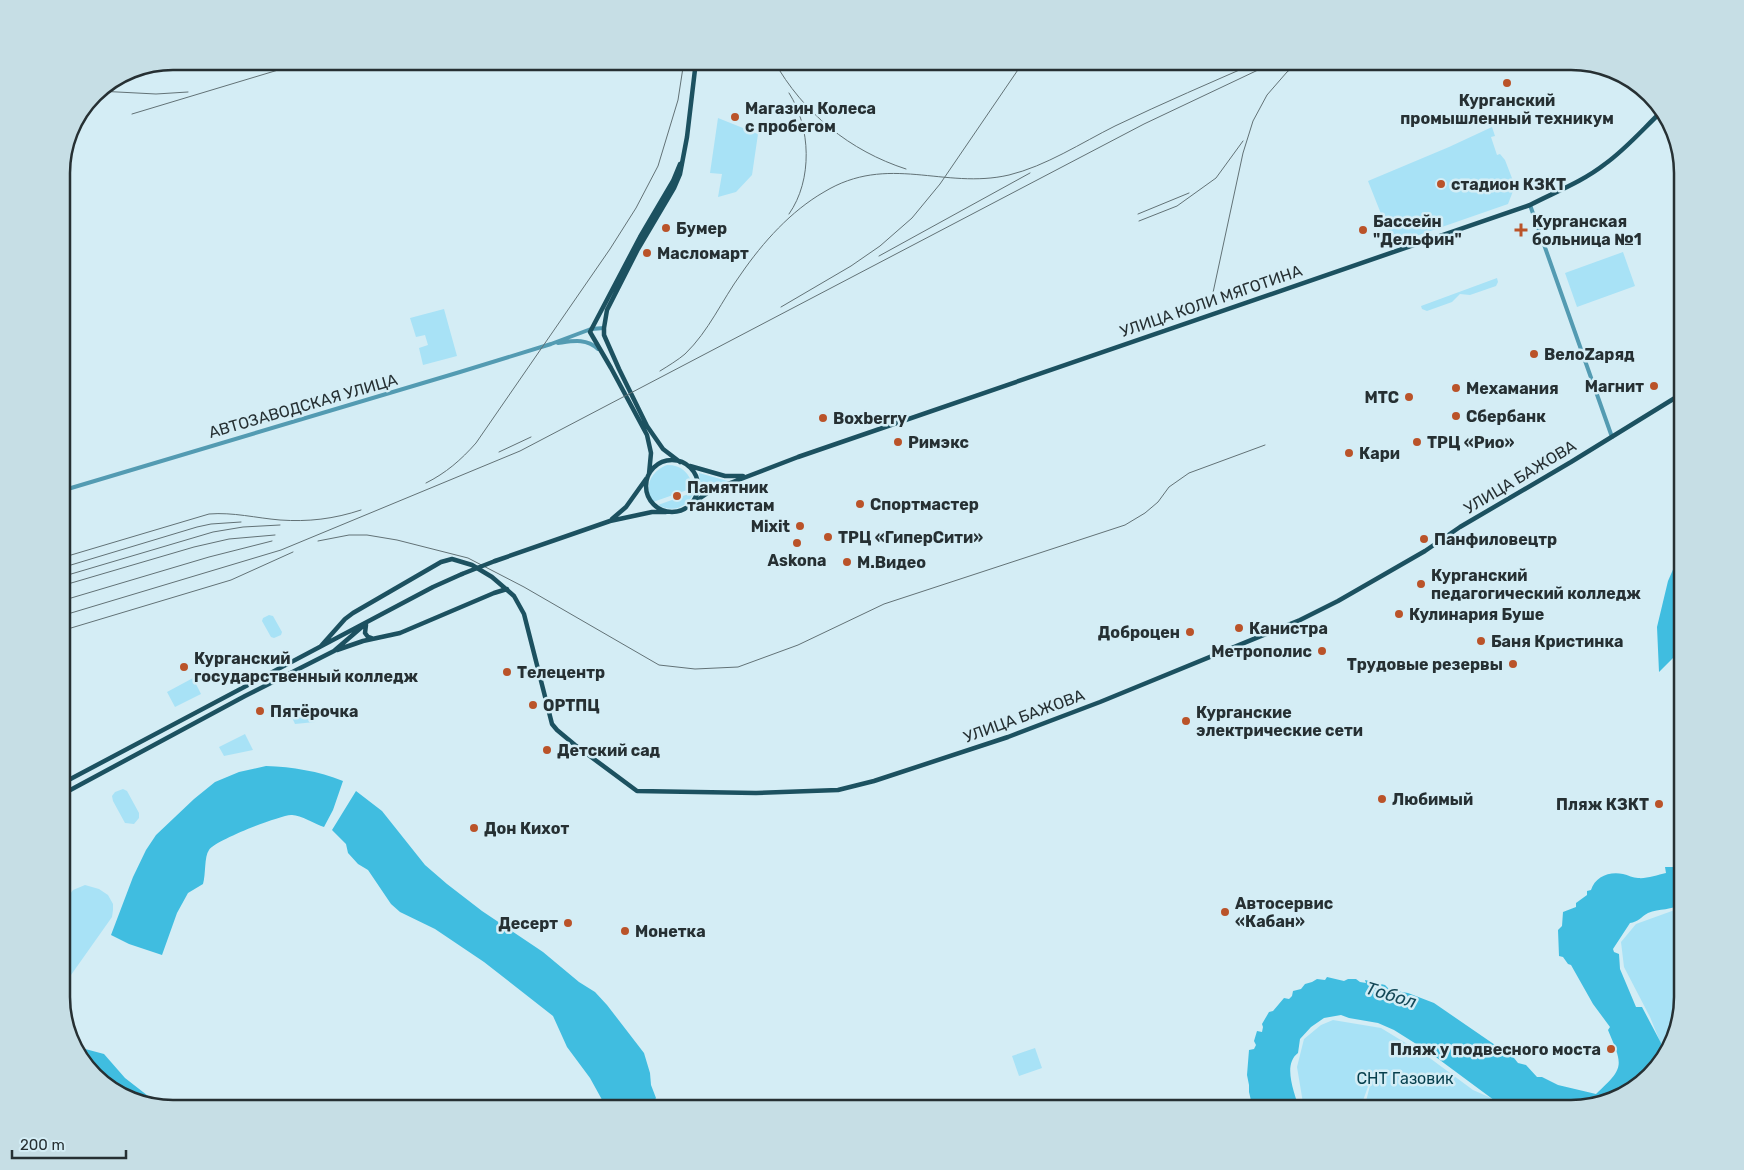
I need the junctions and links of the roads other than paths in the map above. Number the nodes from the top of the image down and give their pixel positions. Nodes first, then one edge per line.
1 (695, 70) edge
2 (1657, 117) edge
3 (683, 156) junction
4 (1530, 205) junction
5 (597, 320) junction
6 (591, 328) junction
7 (604, 328) junction
8 (584, 331) junction
9 (551, 344) junction
10 (601, 352) junction
11 (1674, 399) edge
12 (1612, 437) junction
13 (680, 462) junction
14 (686, 464) junction
15 (747, 475) junction
16 (648, 476) junction
17 (70, 489) edge
18 (690, 505) junction
19 (666, 512) junction
20 (610, 521) junction
21 (507, 589) junction
22 (368, 622) junction
23 (378, 637) junction
24 (321, 646) junction
25 (334, 651) junction
26 (302, 657) junction
27 (307, 664) junction
28 (114, 757) junction
29 (118, 765) junction
30 (70, 780) edge
31 (70, 791) edge

1 - 3 main road
2 - 4 main road, УЛИЦА КОЛИ МЯГОТИНА
3 - 5 main road
3 - 7 main road
4 - 12 street
4 - 15 main road, УЛИЦА КОЛИ МЯГОТИНА
5 - 6 main road
5 - 8 street
6 - 7 street
6 - 8 street
6 - 10 main road
7 - 13 main road
8 - 9 street
9 - 10 street
9 - 17 street, АВТОЗАВОДСКАЯ УЛИЦА
10 - 16 main road
11 - 12 main road, УЛИЦА БАЖОВА
12 - 21 main road, УЛИЦА БАЖОВА
13 - 14 main road
13 - 16 main road
14 - 15 main road, УЛИЦА КОЛИ МЯГОТИНА
14 - 18 main road
15 - 18 main road, УЛИЦА КОЛИ МЯГОТИНА
16 - 19 main road
16 - 20 main road
18 - 19 main road
19 - 20 main road
20 - 22 main road, bridge
21 - 23 main road
21 - 24 main road, УЛИЦА БАЖОВА
22 - 23 main road
22 - 24 main road
22 - 25 main road
23 - 25 main road
24 - 26 main road
25 - 27 main road
26 - 27 main road
26 - 28 main road
27 - 29 main road
28 - 29 main road
28 - 30 main road
29 - 31 main road

